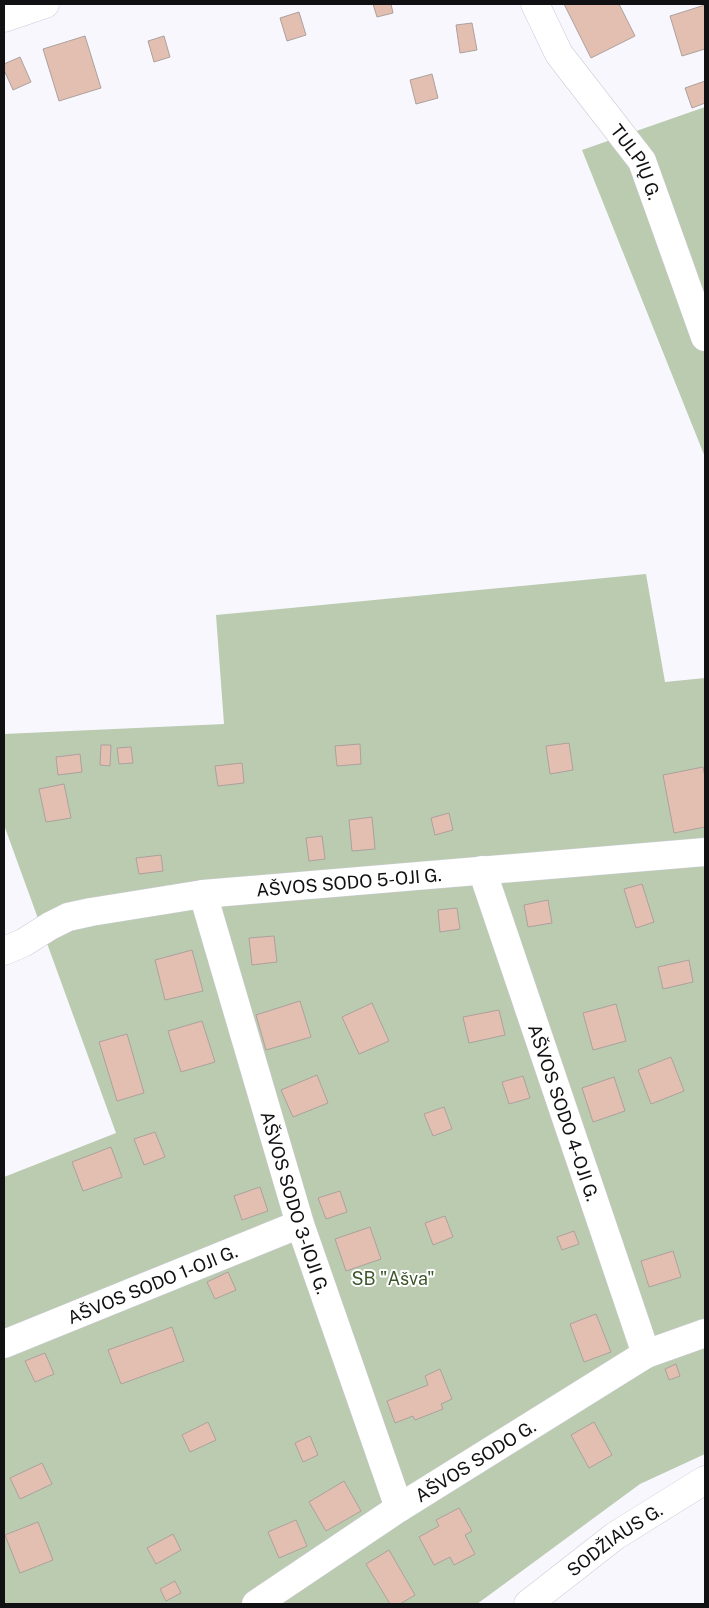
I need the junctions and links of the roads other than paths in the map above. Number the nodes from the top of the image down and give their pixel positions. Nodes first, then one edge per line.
1 (45, 4) edge
2 (535, 4) edge
3 (4, 18) edge
4 (705, 337) edge
5 (705, 852) edge
6 (482, 870) junction
7 (203, 894) junction
8 (4, 952) edge
9 (300, 1224) junction
10 (705, 1333) edge
11 (4, 1344) edge
12 (646, 1354) junction
13 (705, 1480) edge
14 (399, 1508) junction
15 (256, 1604) edge
16 (528, 1604) edge

1 - 3 street
2 - 4 street, TULPIŲ G.
5 - 6 street, AŠVOS SODO 5-OJI G.
6 - 7 street, AŠVOS SODO 5-OJI G.
6 - 12 street, AŠVOS SODO 4-OJI G.
7 - 8 street, AŠVOS SODO 5-OJI G.
7 - 9 street, AŠVOS SODO 3-IOJI G.
9 - 11 street, AŠVOS SODO 1-OJI G.
9 - 14 street, AŠVOS SODO 3-IOJI G.
10 - 12 street, AŠVOS SODO G.
12 - 14 street, AŠVOS SODO G.
13 - 16 street, SODŽIAUS G.
14 - 15 street, AŠVOS SODO G.

